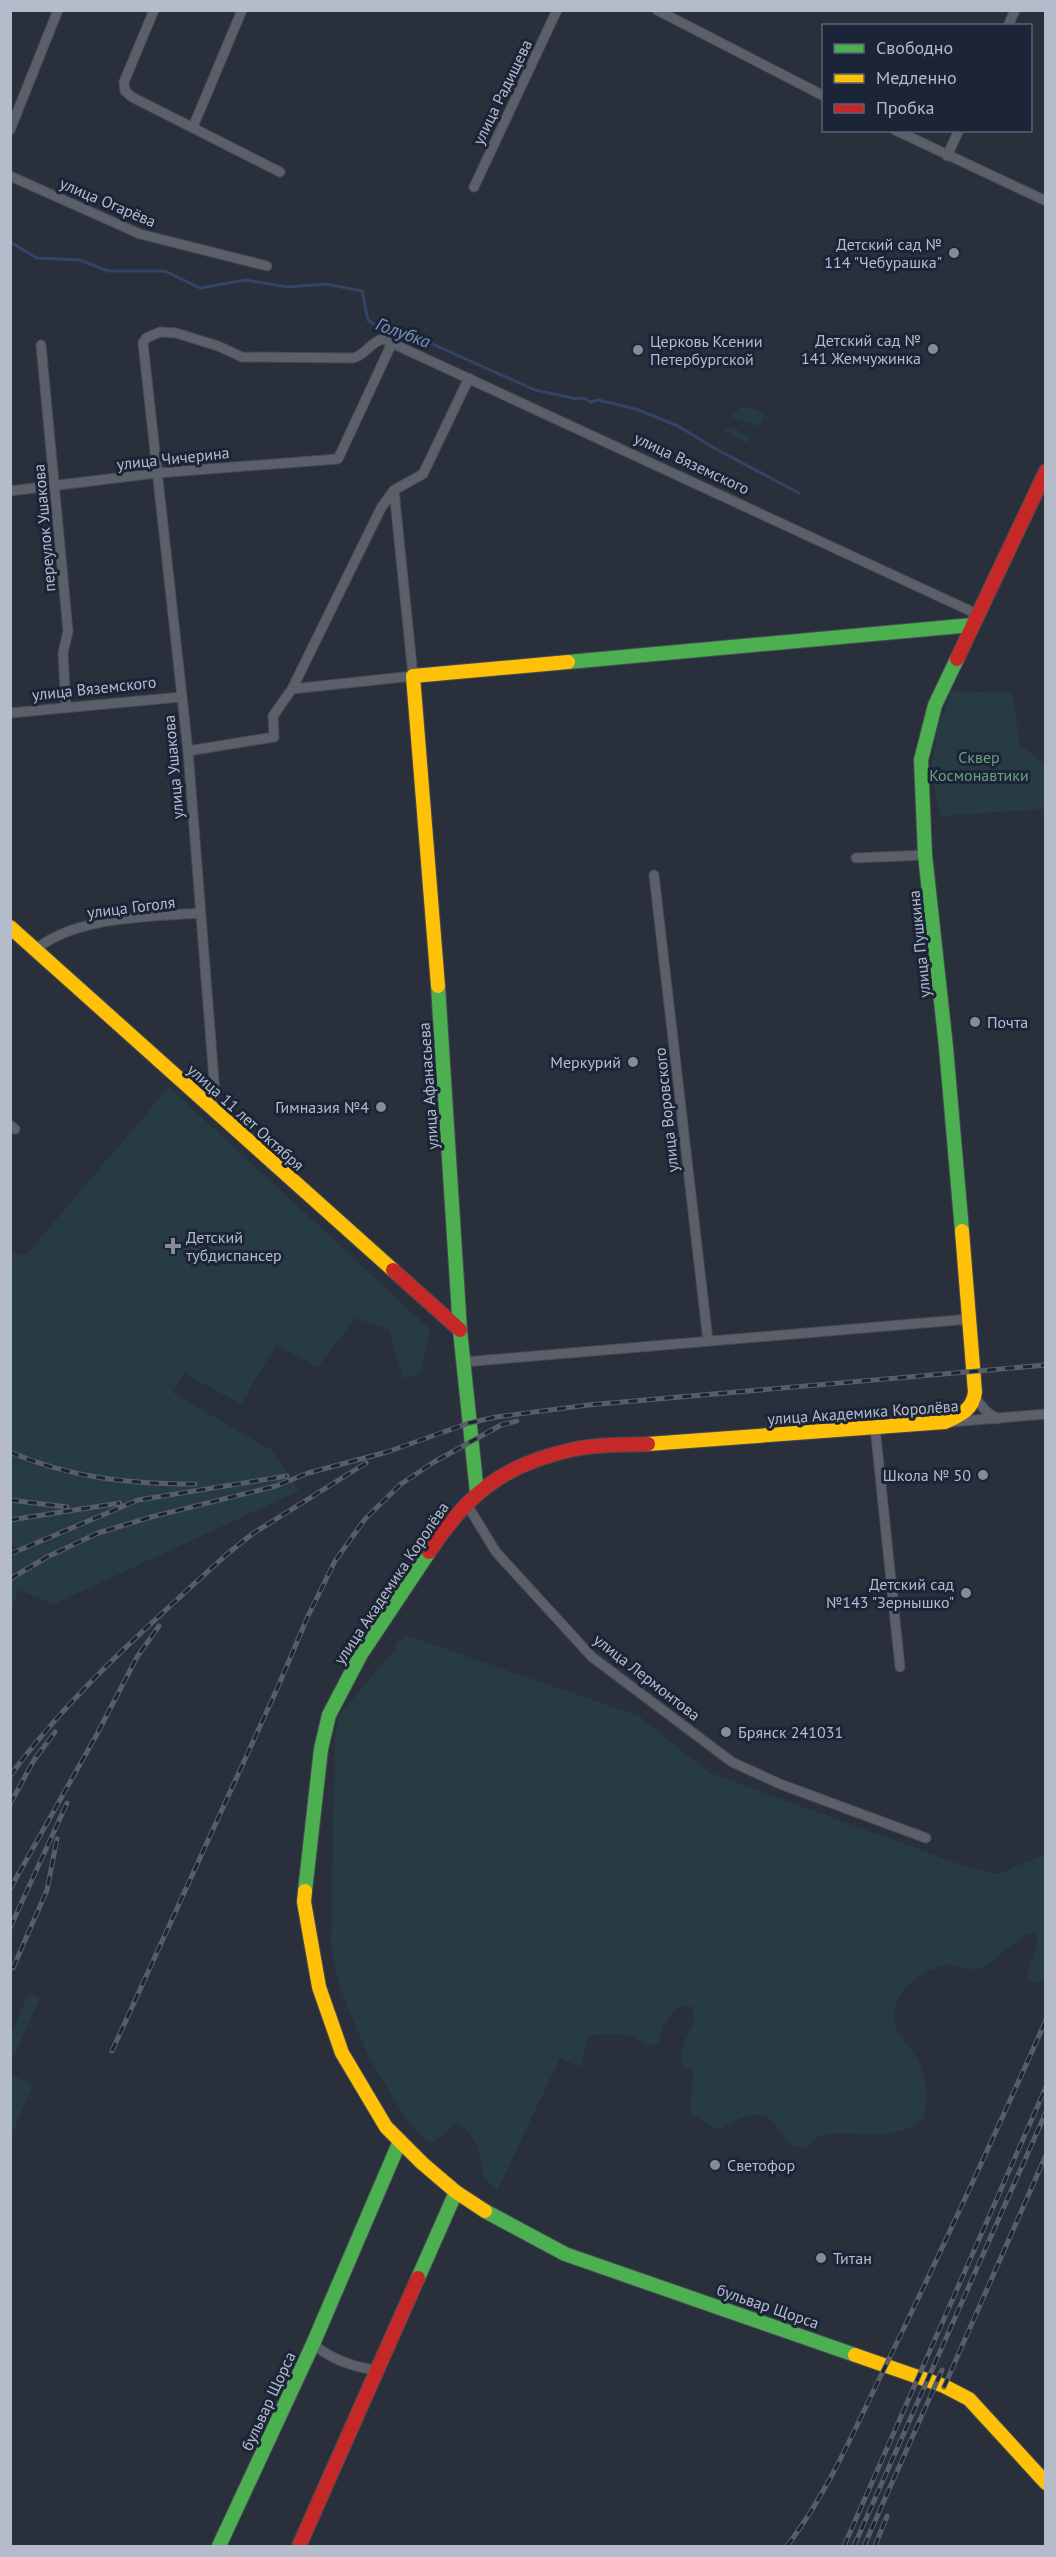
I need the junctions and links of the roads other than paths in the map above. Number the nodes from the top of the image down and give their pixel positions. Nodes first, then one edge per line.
1 (58, 10) edge
2 (154, 10) edge
3 (243, 10) edge
4 (557, 10) edge
5 (657, 10) edge
6 (1015, 10) edge
7 (1009, 24) edge
8 (822, 95) edge
9 (193, 127) junction
10 (10, 130) edge
11 (899, 132) edge
12 (958, 132) edge
13 (947, 156) junction
14 (280, 172) dead end
15 (10, 176) edge
16 (474, 186) dead end
17 (1046, 201) edge
18 (267, 266) dead end
19 (392, 343) junction
20 (41, 345) dead end
21 (469, 378) junction
22 (1046, 471) edge
23 (157, 473) junction
24 (56, 487) junction
25 (394, 490) junction
26 (10, 491) edge
27 (975, 620) junction
28 (413, 676) junction
29 (292, 689) junction
30 (181, 697) junction
31 (66, 708) junction
32 (10, 713) edge
33 (188, 751) junction
34 (926, 855) junction
35 (856, 858) dead end
36 (654, 875) dead end
37 (200, 914) junction
38 (10, 927) edge
39 (36, 950) junction
40 (208, 1105) junction
41 (970, 1319) junction
42 (460, 1330) junction
43 (708, 1341) junction
44 (464, 1362) junction
45 (975, 1398) junction
46 (1046, 1414) edge
47 (997, 1419) junction
48 (945, 1422) junction
49 (875, 1427) junction
50 (477, 1493) junction
51 (466, 1503) junction
52 (900, 1667) dead end
53 (926, 1838) dead end
54 (400, 2141) junction
55 (456, 2192) junction
56 (313, 2344) junction
57 (376, 2370) junction
58 (1046, 2483) edge
59 (219, 2547) edge
60 (299, 2547) edge

1 - 10 street
2 - 9 street
3 - 9 street
4 - 16 street, улица Радищева
5 - 8 street
6 - 7 street
9 - 14 street
11 - 13 street
12 - 13 street
13 - 17 street
15 - 18 street, улица Огарёва
19 - 21 street, улица Вяземского
19 - 23 street, улица Чичерина
19 - 23 street, улица Ушакова
20 - 24 street, переулок Ушакова
21 - 25 street
21 - 27 street, улица Вяземского
22 - 27 main road, улица Пушкина
23 - 24 street, улица Чичерина
23 - 30 street, улица Ушакова
24 - 26 street, улица Чичерина
24 - 31 street, переулок Ушакова
25 - 28 street
25 - 29 street
27 - 28 main road
27 - 34 main road, улица Пушкина
28 - 29 street
28 - 42 main road, улица Афанасьева
29 - 33 street
30 - 31 street, улица Вяземского
30 - 33 street, улица Ушакова
31 - 32 street, улица Вяземского
33 - 37 street, улица Ушакова
34 - 35 street
34 - 41 main road, улица Пушкина
36 - 43 street, улица Воровского
37 - 39 street, улица Гоголя
37 - 40 street, улица Ушакова
38 - 39 main road, улица 11 лет Октября
39 - 40 main road, улица 11 лет Октября
40 - 42 main road, улица 11 лет Октября
41 - 43 street
41 - 45 main road, улица Пушкина
42 - 44 main road, улица Афанасьева
43 - 44 street
44 - 50 main road, улица Афанасьева
45 - 47 street
45 - 48 main road
46 - 47 street, улица Академика Королёва
47 - 48 street, улица Академика Королёва
48 - 49 main road, улица Академика Королёва
49 - 50 main road, улица Академика Королёва
49 - 52 street
50 - 51 main road, улица Академика Королёва
51 - 53 street, улица Лермонтова
51 - 54 main road, улица Академика Королёва
54 - 55 main road, бульвар Щорса
54 - 56 main road, бульвар Щорса
55 - 57 main road
55 - 58 main road, бульвар Щорса
56 - 57 street
56 - 59 main road, бульвар Щорса
57 - 60 main road

